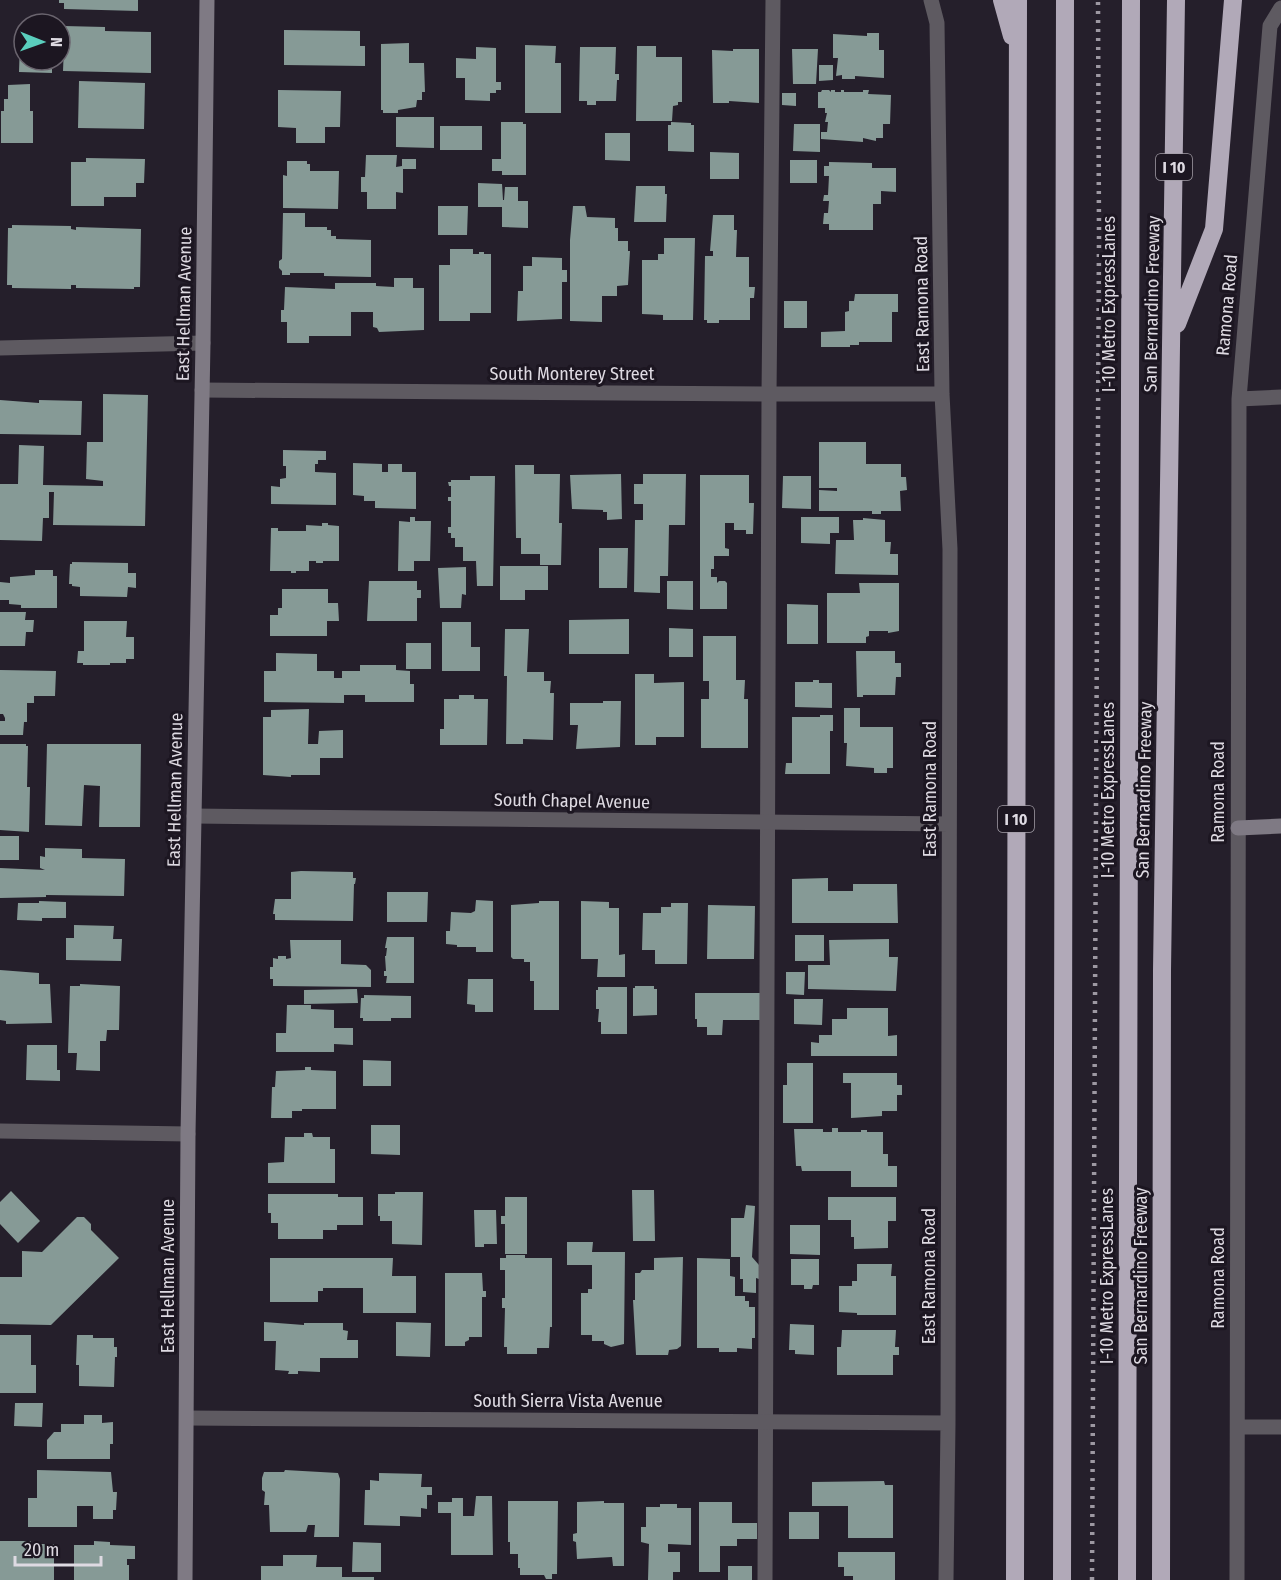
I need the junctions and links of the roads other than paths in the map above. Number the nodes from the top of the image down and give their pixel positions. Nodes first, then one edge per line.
1 (207, 0) edge
2 (773, 0) edge
3 (931, 0) edge
4 (1002, 0) edge
5 (1018, 0) edge
6 (1065, 0) edge
7 (1131, 0) edge
8 (1176, 0) edge
9 (1233, 0) edge
10 (1281, 8) edge
11 (1018, 58) junction
12 (1173, 334) junction
13 (203, 344) junction
14 (0, 348) edge
15 (202, 390) junction
16 (942, 393) junction
17 (769, 394) junction
18 (1281, 397) edge
19 (1239, 399) junction
20 (194, 816) junction
21 (768, 823) junction
22 (949, 824) junction
23 (1281, 826) edge
24 (1238, 828) junction
25 (0, 1131) edge
26 (188, 1134) junction
27 (187, 1418) junction
28 (765, 1422) junction
29 (948, 1423) junction
30 (1238, 1427) junction
31 (1281, 1427) edge
32 (185, 1580) edge
33 (765, 1580) edge
34 (946, 1580) edge
35 (1015, 1580) edge
36 (1062, 1580) edge
37 (1127, 1580) edge
38 (1161, 1580) edge
39 (1237, 1580) edge

1 - 13 street, East Hellman Avenue
2 - 17 street
3 - 16 street, East Ramona Road
4 - 11 highway
5 - 11 highway, I 10
6 - 36 highway
7 - 37 highway, I-10 Metro ExpressLanes
8 - 12 highway, San Bernardino Freeway / I 10
9 - 12 highway
10 - 19 street, Ramona Road
11 - 35 highway, I 10
12 - 38 highway, San Bernardino Freeway / I 10
13 - 14 street
13 - 15 street, East Hellman Avenue
15 - 17 street, South Monterey Street
15 - 20 street, East Hellman Avenue
16 - 17 street, South Monterey Street
16 - 22 street, East Ramona Road
17 - 21 street
18 - 19 street
19 - 24 street, Ramona Road
20 - 21 street, South Chapel Avenue
20 - 26 street, East Hellman Avenue
21 - 22 street, South Chapel Avenue
21 - 28 street
22 - 29 street, East Ramona Road
23 - 24 street
24 - 30 street, Ramona Road
25 - 26 street
26 - 27 street, East Hellman Avenue
27 - 28 street, South Sierra Vista Avenue
27 - 32 street, East Hellman Avenue
28 - 29 street, South Sierra Vista Avenue
28 - 33 street
29 - 34 street, East Ramona Road
30 - 31 street
30 - 39 street, Ramona Road

